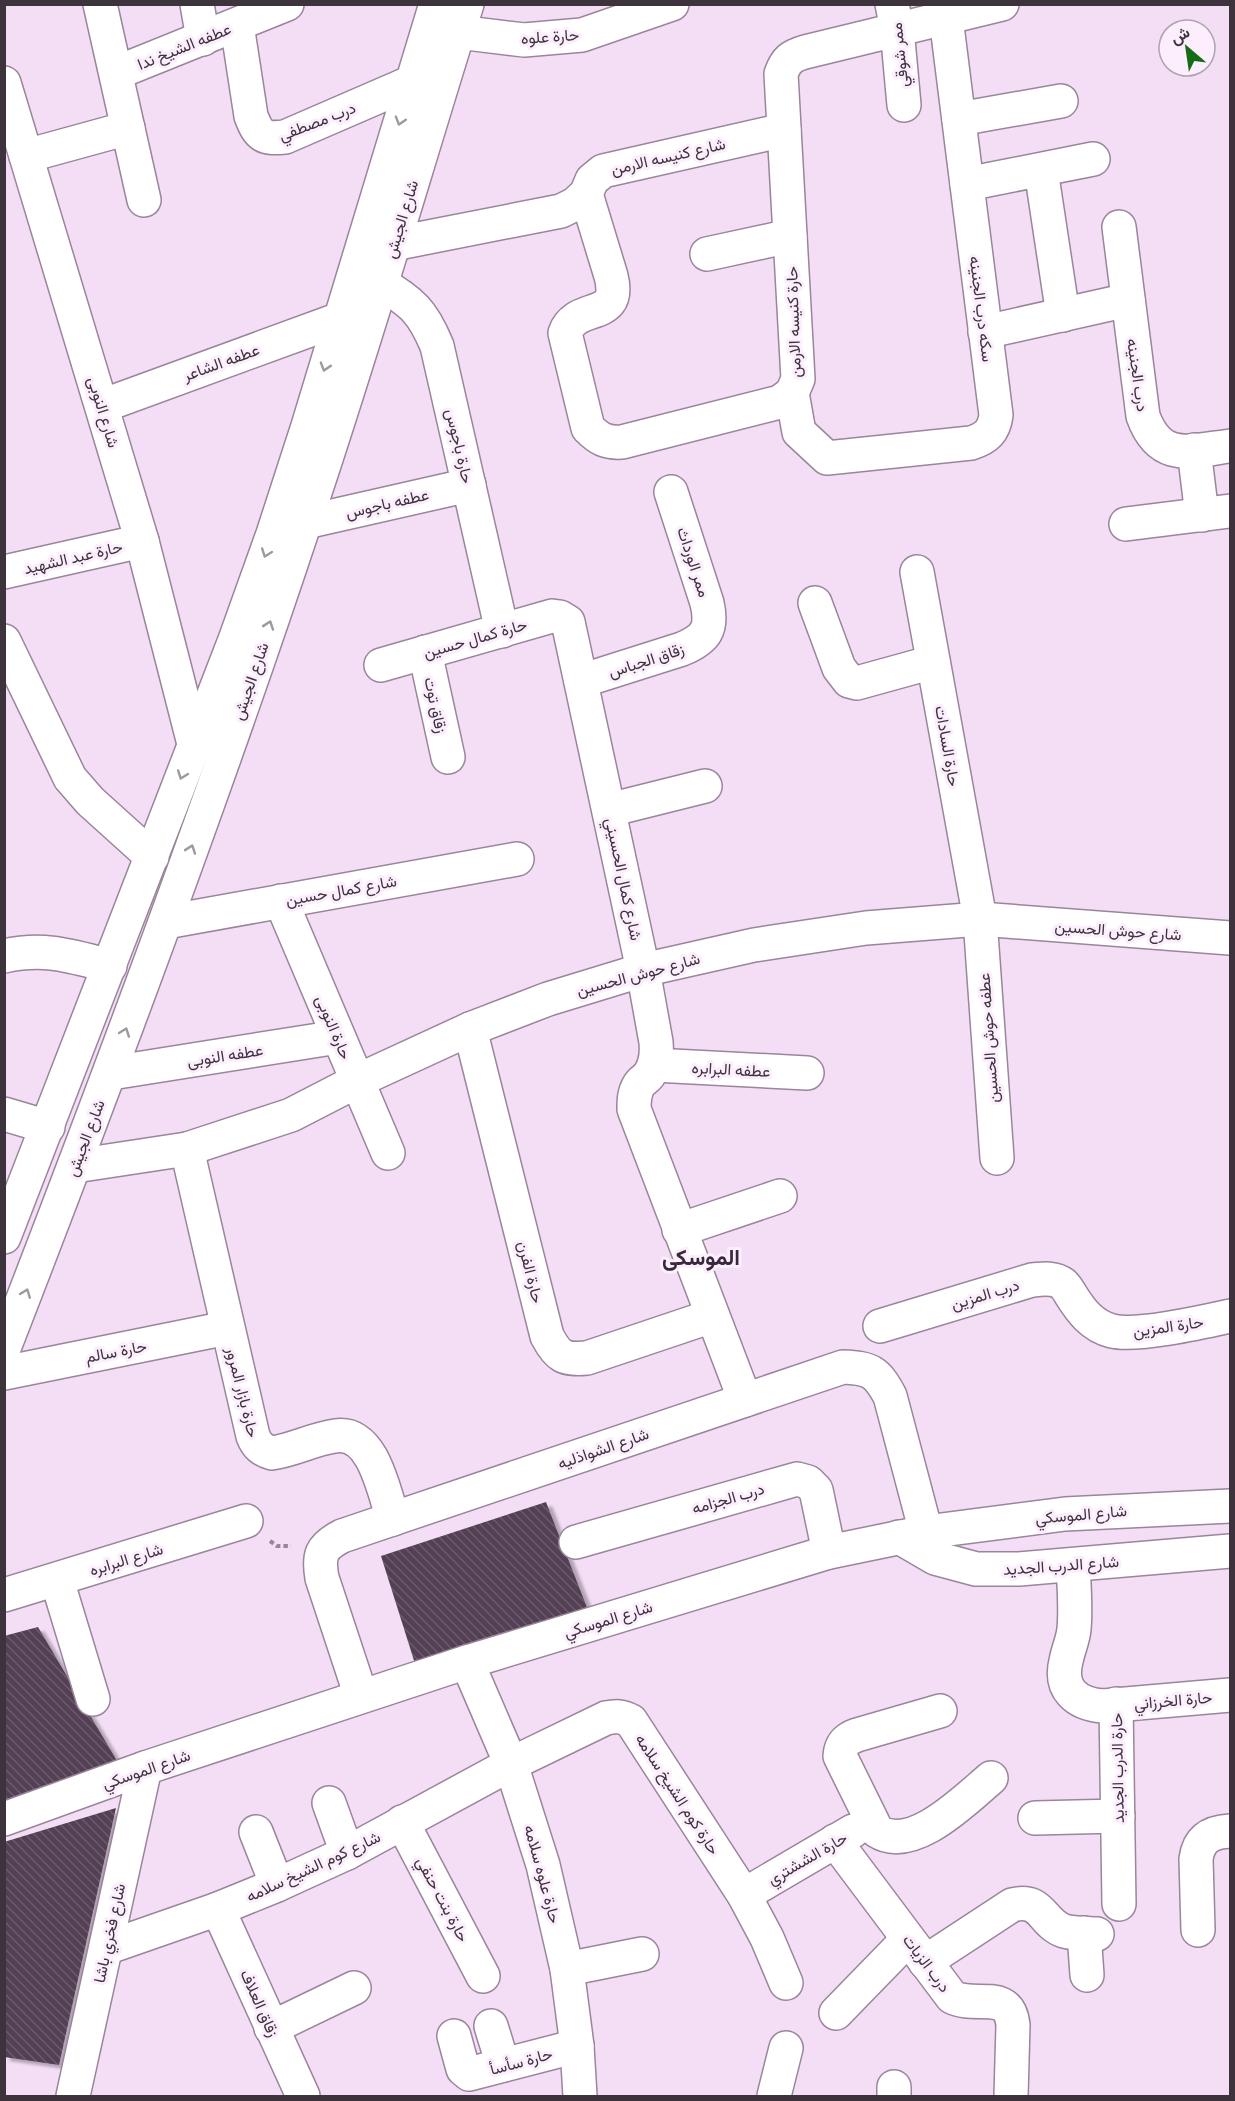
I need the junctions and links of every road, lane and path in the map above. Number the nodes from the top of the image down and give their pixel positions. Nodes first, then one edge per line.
1 (100, 4) edge
2 (197, 4) edge
3 (286, 4) edge
4 (436, 4) edge
5 (1002, 4) edge
6 (666, 6) edge
7 (895, 17) edge
8 (463, 18) edge
9 (946, 18) junction
10 (237, 25) junction
11 (202, 39) junction
12 (116, 73) junction
13 (412, 82) junction
14 (4, 83) edge
15 (1061, 101) dead end
16 (904, 105) dead end
17 (959, 119) junction
18 (128, 128) junction
19 (784, 130) junction
20 (26, 156) junction
21 (1093, 159) dead end
22 (1041, 170) junction
23 (967, 184) junction
24 (586, 194) junction
25 (144, 200) dead end
26 (1119, 227) dead end
27 (789, 236) junction
28 (393, 244) junction
29 (706, 254) dead end
30 (381, 283) junction
31 (1128, 300) junction
32 (1063, 315) junction
33 (340, 319) junction
34 (985, 332) junction
35 (792, 393) junction
36 (102, 406) junction
37 (1230, 446) edge
38 (1194, 450) junction
39 (469, 485) junction
40 (671, 492) dead end
41 (1216, 513) edge
42 (306, 522) junction
43 (1126, 524) dead end
44 (142, 541) junction
45 (4, 572) edge
46 (917, 572) dead end
47 (815, 603) dead end
48 (568, 622) joint
49 (502, 630) junction
50 (706, 632) joint
51 (4, 641) edge
52 (425, 652) junction
53 (933, 662) junction
54 (381, 665) dead end
55 (581, 681) junction
56 (194, 744) junction
57 (448, 757) dead end
58 (705, 786) dead end
59 (609, 810) junction
60 (152, 857) junction
61 (517, 859) dead end
62 (281, 901) junction
63 (980, 919) junction
64 (166, 922) junction
65 (1230, 938) edge
66 (4, 956) edge
67 (110, 966) junction
68 (644, 970) junction
69 (470, 1029) junction
70 (338, 1037) junction
71 (654, 1065) junction
72 (111, 1073) junction
73 (807, 1073) dead end
74 (357, 1081) junction
75 (4, 1114) edge
76 (48, 1127) junction
77 (187, 1149) junction
78 (388, 1153) dead end
79 (997, 1158) dead end
80 (75, 1166) junction
81 (780, 1196) dead end
82 (679, 1230) junction
83 (4, 1237) edge
84 (1078, 1306) joint
85 (712, 1316) junction
86 (1230, 1316) edge
87 (880, 1326) dead end
88 (227, 1328) junction
89 (4, 1348) edge
90 (4, 1373) edge
91 (745, 1400) junction
92 (1230, 1506) edge
93 (393, 1519) junction
94 (246, 1521) joint
95 (912, 1535) junction
96 (576, 1542) dead end
97 (326, 1544) junction
98 (1230, 1551) edge
99 (829, 1552) junction
100 (1074, 1564) junction
101 (57, 1580) junction
102 (4, 1595) edge
103 (467, 1662) junction
104 (1230, 1695) edge
105 (361, 1696) junction
106 (93, 1699) dead end
107 (1116, 1704) junction
108 (940, 1711) dead end
109 (511, 1764) junction
110 (145, 1768) junction
111 (991, 1778) dead end
112 (329, 1803) dead end
113 (1118, 1816) junction
114 (1035, 1818) dead end
115 (4, 1819) edge
116 (402, 1822) junction
117 (872, 1822) junction
118 (1230, 1831) edge
119 (256, 1832) dead end
120 (835, 1841) junction
121 (347, 1853) junction
122 (277, 1885) junction
123 (744, 1895) junction
124 (1119, 1904) dead end
125 (218, 1909) junction
126 (1198, 1930) dead end
127 (106, 1948) junction
128 (917, 1950) junction
129 (642, 1954) dead end
130 (567, 1969) junction
131 (1087, 1975) dead end
132 (483, 1976) dead end
133 (786, 1983) dead end
134 (354, 1988) dead end
135 (836, 2013) dead end
136 (491, 2026) dead end
137 (271, 2028) junction
138 (454, 2036) dead end
139 (577, 2046) junction
140 (786, 2048) dead end
141 (503, 2065) junction
142 (73, 2097) edge
143 (303, 2097) edge
144 (580, 2097) edge
145 (774, 2097) edge
146 (1011, 2097) edge

1 - 12 street
2 - 11 street
3 - 10 street, عطفه الشيخ ندا
4 - 13 street, شارع الجيش
5 - 9 street, حارة كنيسه الارمن
6 - 8 street, حارة علوه
7 - 9 street, حارة كنيسه الارمن
7 - 16 street, ممر شوقي
7 - 19 street, حارة كنيسه الارمن
8 - 28 street, شارع الجيش
9 - 17 street, سكه درب الجنينه
10 - 11 street, عطفه الشيخ ندا
10 - 13 street, درب مصطفي
11 - 12 street, عطفه الشيخ ندا
12 - 18 street
13 -> 33 street, شارع الجيش
14 - 20 street, شارع النوبى
15 - 17 street
17 - 23 street, سكه درب الجنينه
18 - 20 street
18 - 25 street
19 - 24 street, شارع كنيسه الارمن
19 - 27 street, حارة كنيسه الارمن
20 - 36 street, شارع النوبى
21 - 22 street
22 - 23 street
22 - 32 street
23 - 34 street, سكه درب الجنينه
24 - 28 street, شارع كنيسه الارمن
24 - 35 street, حارة كنيسه الارمن
26 - 31 street, درب الجنينه
27 - 29 street
27 - 35 street, حارة كنيسه الارمن
28 - 30 street, شارع الجيش
30 - 39 street, حارة باجوس
30 - 42 street, شارع الجيش
31 - 32 street
31 - 38 street, درب الجنينه
32 - 34 street
33 - 36 street, عطفه الشاعر
33 -> 56 street, شارع الجيش
34 - 35 street, سكه درب الجنينه
36 - 44 street, شارع النوبى
37 - 38 street, درب الجنينه
38 - 41 street
39 - 42 street, عطفه باجوس
39 - 49 street, حارة باجوس
40 - 50 street, ممر الورداث
41 - 43 street
64 -> 42 street, شارع الجيش
44 - 45 street, حارة عبد الشهيد
44 - 56 street, شارع النوبى
46 - 53 street, حارة السادات
47 - 53 street
48 - 49 street, حارة كمال حسين
48 - 55 street, شارع كمال الحسيني
49 - 52 street, حارة كمال حسين
50 - 55 street, زقاق الجباس
51 - 60 street
52 - 54 street, حارة كمال حسين
52 - 57 street, زقاق توت
53 - 63 street, حارة السادات
55 - 59 street, شارع كمال الحسيني
56 -> 60 street, شارع الجيش
58 - 59 street
59 - 68 street, شارع كمال الحسيني
60 - 67 street, شارع الجيش
61 - 62 street, شارع كمال حسين
62 - 64 street, شارع كمال حسين
62 - 70 street, حارة النوبى
63 - 65 street, شارع حوش الحسين
63 - 68 street, شارع حوش الحسين
63 - 79 street, عطفه حوش الحسين
72 -> 64 street, شارع الجيش
66 - 67 street
67 - 76 street, شارع الجيش
68 - 69 street, شارع حوش الحسين
68 - 71 street, شارع كمال الحسيني
69 - 74 street, شارع حوش الحسين
69 - 85 street, حارة الفرن
70 - 72 street, عطفه النوبى
70 - 74 street, حارة النوبى
71 - 73 street, عطفه البرابره
71 - 82 street
72 - 80 street, شارع الجيش
74 - 77 street, شارع حوش الحسين
74 - 78 street, حارة النوبى
75 - 76 street
76 - 83 street, شارع الجيش
77 - 80 street, شارع حوش الحسين
77 - 88 street, حارة بازار المرور
89 -> 80 street, شارع الجيش
81 - 82 street
82 - 85 street
84 - 86 street, حارة المزين
84 - 87 street, درب المزين
85 - 91 street
88 - 90 street, حارة سالم
88 - 93 street, حارة بازار المرور
91 - 93 street, شارع الشواذليه
91 - 95 street, شارع الشواذليه
92 - 95 street, شارع الموسكي
93 - 97 street, شارع الشواذليه
94 - 97 path
94 - 101 street, شارع البرابره
95 - 99 street, شارع الموسكي
95 - 100 street, شارع الدرب الجديد
96 - 99 street, درب الجزامه
97 - 105 street
98 - 100 street, شارع الدرب الجديد
99 - 103 street, شارع الموسكي
100 - 107 street, حارة الدرب الجديد
101 - 102 street, شارع البرابره
101 - 106 street
103 - 105 street, شارع الموسكي
103 - 109 street, حارة علوه سلامه
104 - 107 street, حارة الخرزاني
105 - 110 street, شارع الموسكي
107 - 113 street, حارة الدرب الجديد
108 - 117 street
109 - 116 street, شارع كوم الشيخ سلامه
109 - 123 street, حارة كوم الشيخ سلامه
109 - 130 street, حارة علوه سلامه
110 - 115 street, شارع الموسكي
110 - 127 street, شارع فخري باشا
111 - 117 street
112 - 121 street
113 - 114 street
113 - 124 street, حارة الدرب الجديد
116 - 121 street, شارع كوم الشيخ سلامه
116 - 132 street, حارة بنت حنفي
117 - 120 street, حارة الششتري
118 - 126 street
119 - 122 street
120 - 123 street, حارة الششتري
120 - 128 street, درب الزيات
121 - 122 street, شارع كوم الشيخ سلامه
122 - 125 street, شارع كوم الشيخ سلامه
123 - 133 street, حارة كوم الشيخ سلامه
125 - 127 street, شارع كوم الشيخ سلامه
125 - 137 street, زقاق العلاف
127 - 142 street, شارع فخري باشا
128 - 131 street
128 - 135 street
128 - 146 street, درب الزيات
129 - 130 street
130 - 139 street, حارة علوه سلامه
134 - 137 street
136 - 141 street
137 - 143 street, زقاق العلاف
138 - 141 street, حارة سأسأ
139 - 141 street, حارة سأسأ
139 - 144 street, حارة علوه سلامه
140 - 145 street

